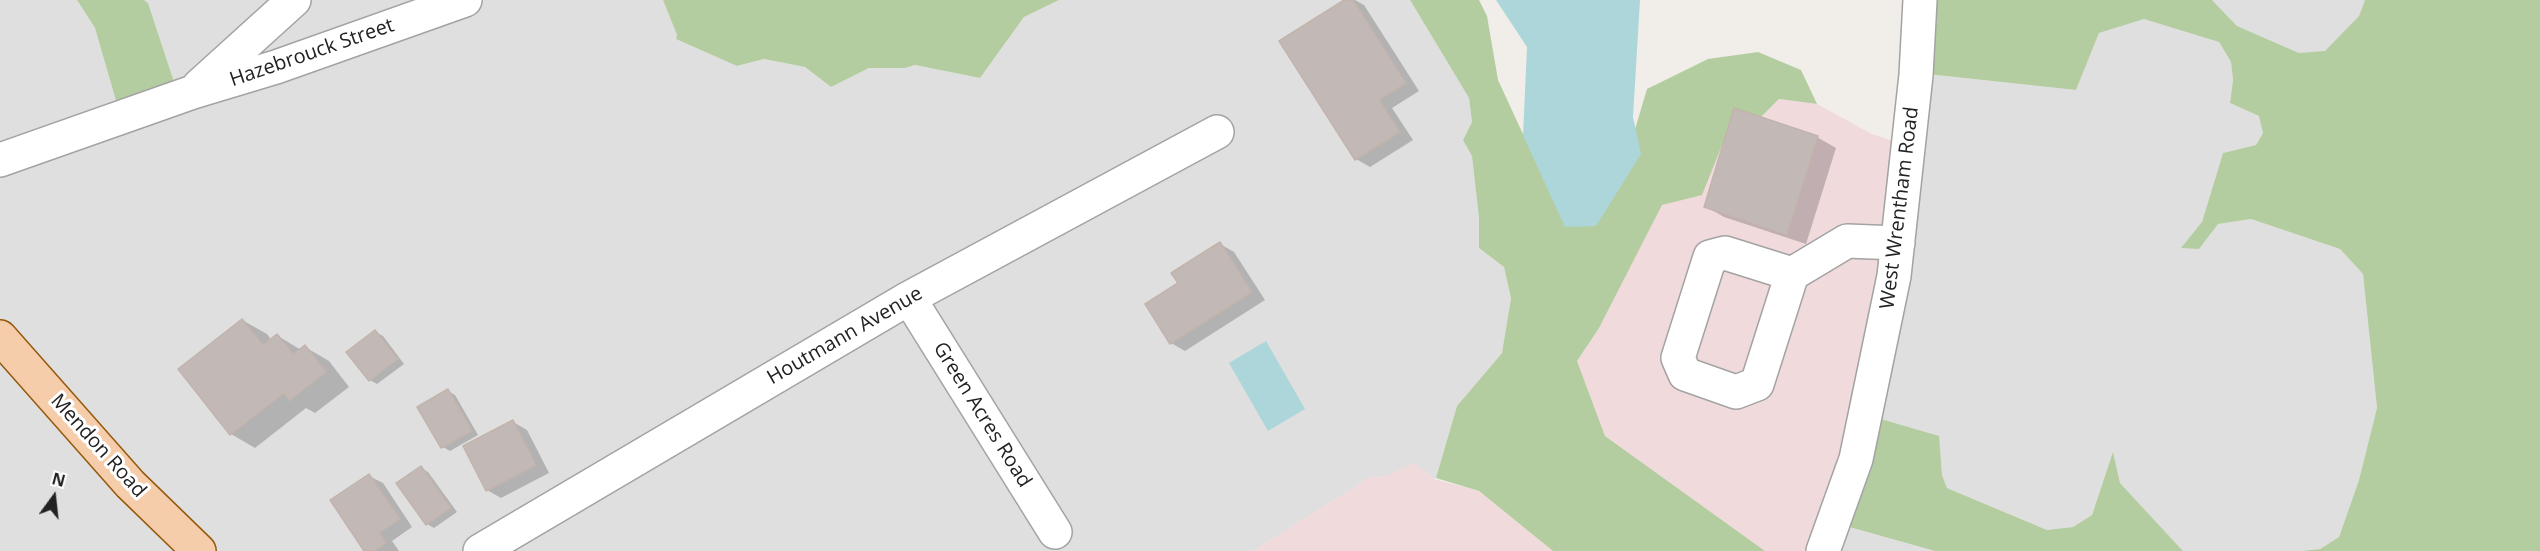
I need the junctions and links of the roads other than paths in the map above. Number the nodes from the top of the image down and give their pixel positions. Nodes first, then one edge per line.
1 (294, 0) edge
2 (465, 0) edge
3 (1920, 0) edge
4 (193, 92) junction
5 (1217, 132) dead end
6 (0, 160) edge
7 (1898, 243) junction
8 (1792, 274) dead end
9 (909, 298) junction
10 (0, 337) edge
11 (1055, 532) dead end
12 (199, 551) edge
13 (480, 551) edge
14 (1823, 551) edge

1 - 4 street, Hazebrouck Street
2 - 4 street, Hazebrouck Street
3 - 7 street, West Wrentham Road
4 - 6 street, Hazebrouck Street
5 - 9 street, Houtmann Avenue
7 - 8 street
7 - 14 street, West Wrentham Road
9 - 11 street, Green Acres Road
9 - 13 street, Houtmann Avenue
10 - 12 main road, Mendon Road

